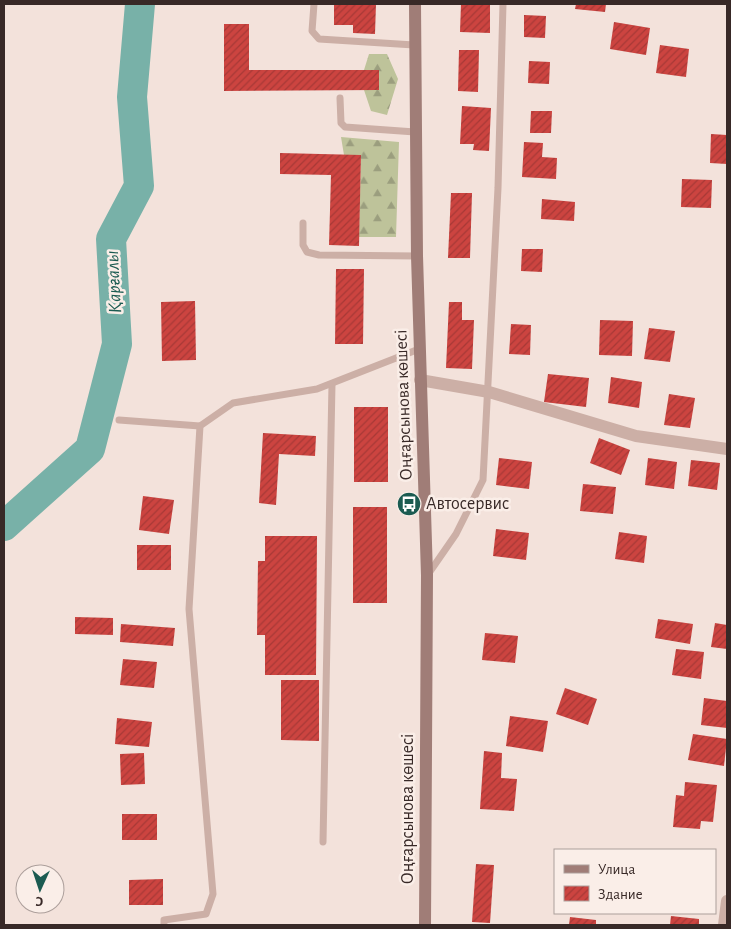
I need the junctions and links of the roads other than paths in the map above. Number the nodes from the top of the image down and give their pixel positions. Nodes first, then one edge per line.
1 (314, 4) edge
2 (415, 4) edge
3 (503, 4) edge
4 (414, 46) junction
5 (340, 98) dead end
6 (415, 132) junction
7 (303, 223) dead end
8 (417, 256) junction
9 (419, 349) junction
10 (420, 380) junction
11 (332, 384) junction
12 (489, 392) junction
13 (118, 420) dead end
14 (200, 426) junction
15 (727, 449) edge
16 (427, 575) junction
17 (323, 842) dead end
18 (727, 901) edge
19 (164, 925) edge
20 (425, 925) edge
21 (724, 925) edge

1 - 4 lane
2 - 4 main road, Оңғарсынова көшесі
3 - 12 lane
4 - 6 main road, Оңғарсынова көшесі
5 - 6 lane
6 - 8 main road, Оңғарсынова көшесі
7 - 8 lane
8 - 9 main road, Оңғарсынова көшесі
9 - 10 main road, Оңғарсынова көшесі
9 - 11 lane
10 - 12 street
10 - 16 main road, Оңғарсынова көшесі
11 - 14 lane
11 - 17 lane
12 - 15 street
12 - 16 lane
13 - 14 lane
14 - 19 lane
16 - 20 main road, Оңғарсынова көшесі
18 - 21 street

